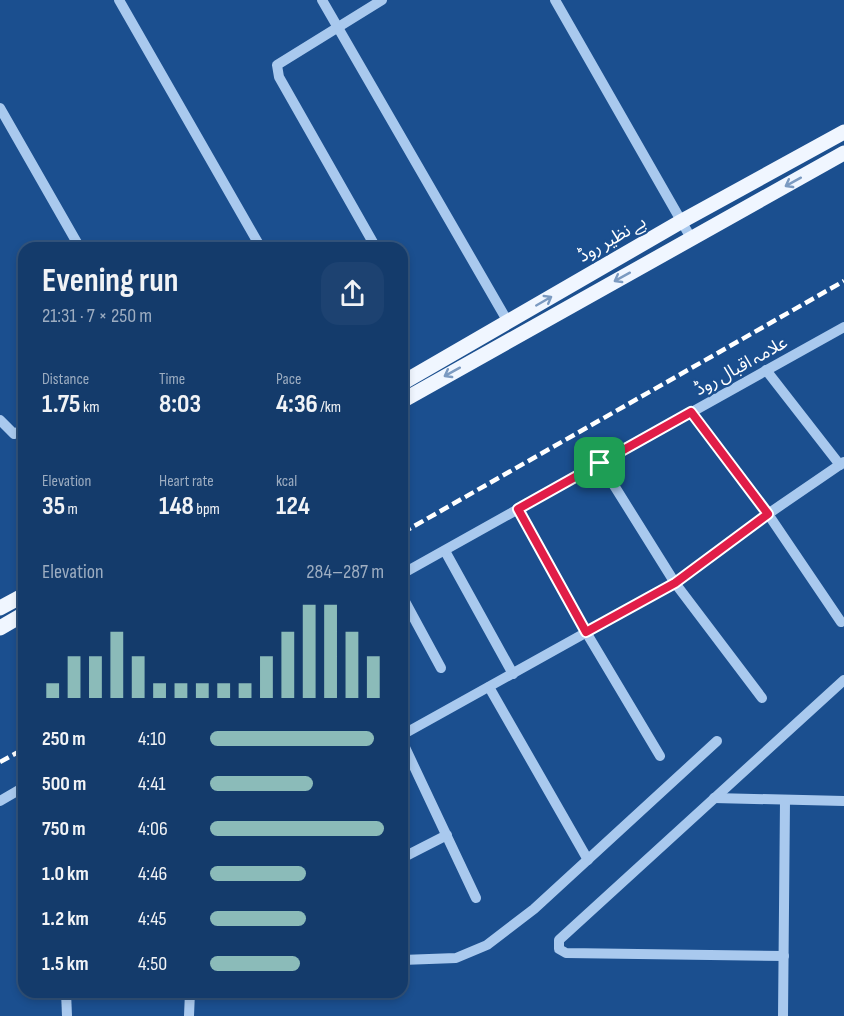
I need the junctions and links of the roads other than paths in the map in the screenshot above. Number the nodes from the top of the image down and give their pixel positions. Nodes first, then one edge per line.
1 (119, 0) edge
2 (322, 0) edge
3 (382, 0) edge
4 (555, 0) edge
5 (338, 28) junction
6 (0, 108) edge
7 (844, 132) edge
8 (844, 153) edge
9 (682, 221) junction
10 (691, 238) junction
11 (77, 242) edge
12 (258, 242) edge
13 (373, 242) edge
14 (508, 322) junction
15 (844, 327) edge
16 (766, 370) junction
17 (408, 379) edge
18 (408, 397) edge
19 (691, 412) junction
20 (0, 420) edge
21 (18, 432) edge
22 (600, 463) junction
23 (842, 464) edge
24 (518, 509) junction
25 (768, 514) junction
26 (445, 550) junction
27 (408, 571) edge
28 (675, 583) junction
29 (18, 598) edge
30 (408, 607) edge
31 (0, 608) edge
32 (18, 618) edge
33 (841, 622) dead end
34 (0, 628) edge
35 (586, 632) junction
36 (441, 668) dead end
37 (513, 674) junction
38 (844, 680) edge
39 (489, 687) junction
40 (762, 698) dead end
41 (408, 732) edge
42 (717, 741) dead end
43 (408, 754) edge
44 (660, 756) dead end
45 (18, 790) edge
46 (714, 798) junction
47 (784, 800) junction
48 (0, 801) edge
49 (844, 801) edge
50 (447, 836) junction
51 (408, 855) edge
52 (588, 860) junction
53 (476, 898) dead end
54 (784, 956) junction
55 (408, 960) edge
56 (66, 998) edge
57 (190, 998) edge
58 (67, 1016) edge
59 (189, 1016) edge
60 (783, 1016) edge

1 - 12 street
2 - 5 street
3 - 5 street
4 - 9 street
5 - 13 street
5 - 14 street
6 - 11 street
7 - 9 main road, بے نظیر روڈ
8 -> 10 main road
9 - 10 street
14 -> 9 main road, بے نظیر روڈ
10 -> 18 main road
14 - 17 main road, بے نظیر روڈ
15 - 16 street, علامہ اقبال روڈ
16 - 19 street, علامہ اقبال روڈ
16 - 23 street
19 - 22 street, علامہ اقبال روڈ
19 - 25 street
20 - 21 street
22 - 24 street, علامہ اقبال روڈ
22 - 28 street
23 - 25 street
24 - 26 street, علامہ اقبال روڈ
24 - 35 street
25 - 28 street
25 - 33 street
26 - 27 street, علامہ اقبال روڈ
26 - 37 street
28 - 35 street
28 - 40 street
29 - 31 main road
30 - 36 street
32 - 34 main road
35 - 37 street
35 - 44 street
37 - 39 street
38 - 46 street
39 - 41 street
39 - 52 street
42 - 52 street
43 - 50 street
45 - 48 street
46 - 47 street
46 - 54 street
47 - 49 street
47 - 54 street
50 - 51 street
50 - 53 street
52 - 55 street
54 - 60 street
56 - 58 street
57 - 59 street

